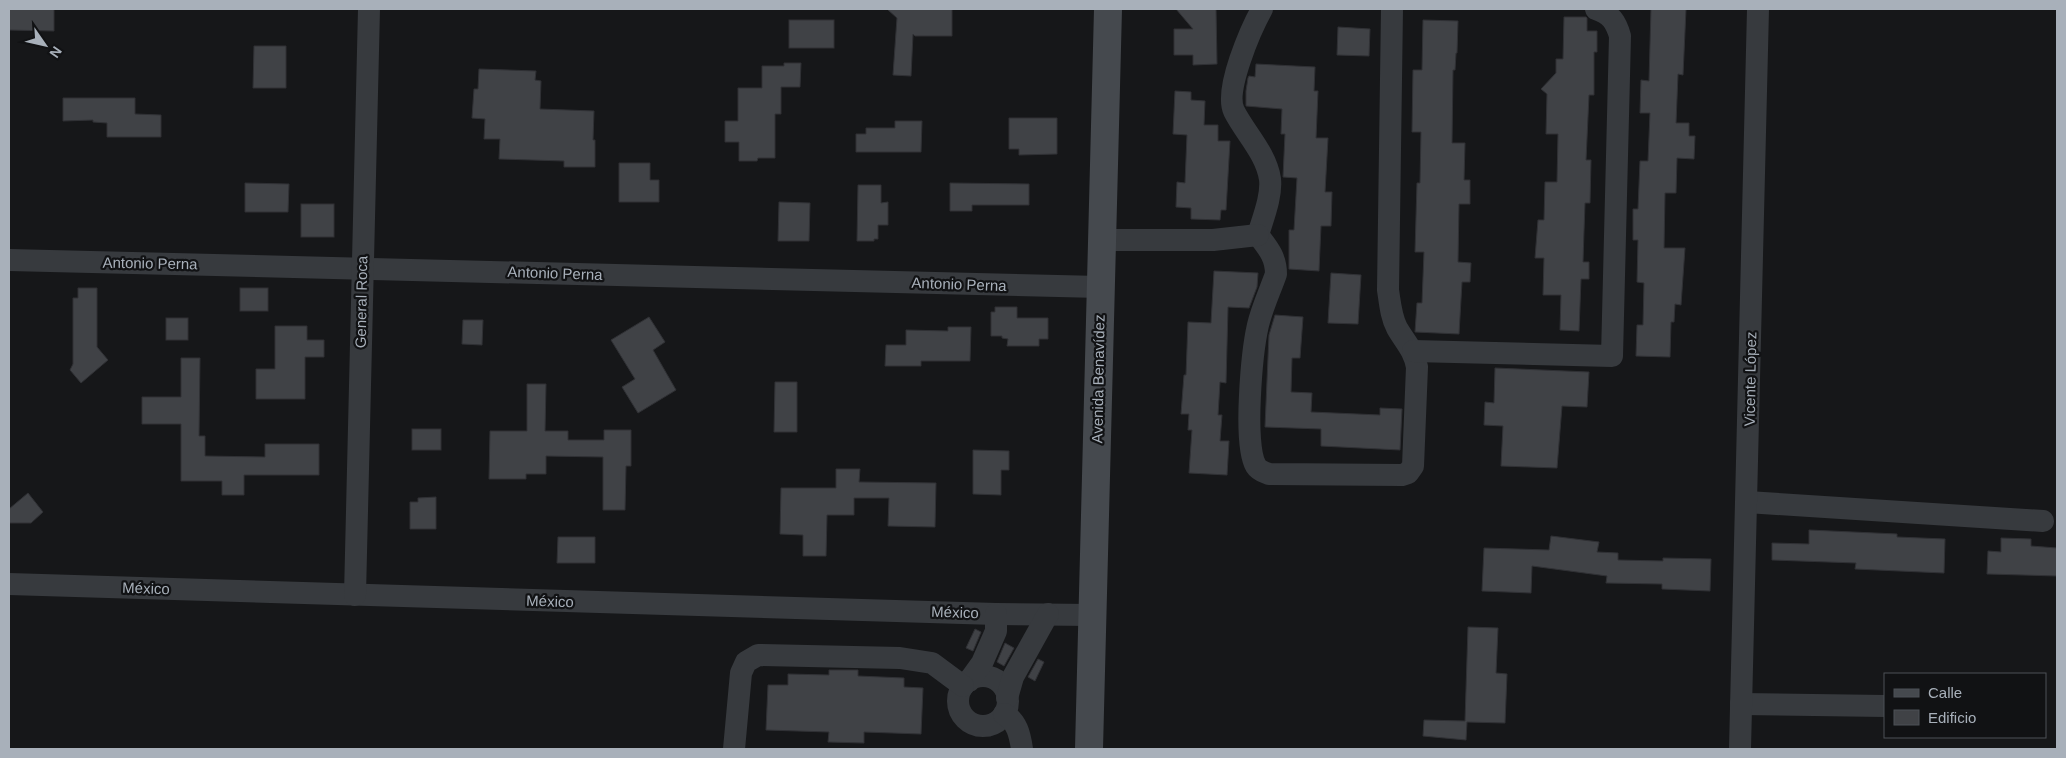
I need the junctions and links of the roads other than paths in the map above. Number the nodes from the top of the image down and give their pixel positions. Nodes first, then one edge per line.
1 (369, 9) edge
2 (1108, 9) edge
3 (1262, 9) edge
4 (1392, 9) edge
5 (1596, 9) edge
6 (1758, 9) edge
7 (1258, 235) junction
8 (1102, 240) junction
9 (9, 260) edge
10 (362, 268) junction
11 (1100, 287) junction
12 (1413, 352) junction
13 (1747, 502) junction
14 (2043, 521) dead end
15 (9, 584) edge
16 (355, 595) junction
17 (996, 614) junction
18 (1048, 614) junction
19 (1092, 615) junction
20 (966, 683) junction
21 (1741, 704) junction
22 (1006, 706) junction
23 (1884, 706) edge
24 (734, 749) edge
25 (1022, 749) edge
26 (1089, 749) edge
27 (1740, 749) edge

1 - 10 street, General Roca
2 - 8 main road, Avenida Benavídez
3 - 7 street
4 - 12 street
5 - 12 street
6 - 13 street, Vicente López
7 - 8 street
7 - 12 street
8 - 11 main road, Avenida Benavídez
9 - 10 street, Antonio Perna
10 - 11 street, Antonio Perna
10 - 16 street, General Roca
11 - 19 main road, Avenida Benavídez
13 - 14 street
13 - 21 street, Vicente López
15 - 16 street, México
16 - 17 street, México
17 - 18 street, México
17 - 20 street
18 - 19 street, México
18 - 22 street
19 - 26 main road, Avenida Benavídez
20 - 22 street
20 - 22 street
20 - 24 street
21 - 23 street
21 - 27 street, Vicente López
22 - 25 street

